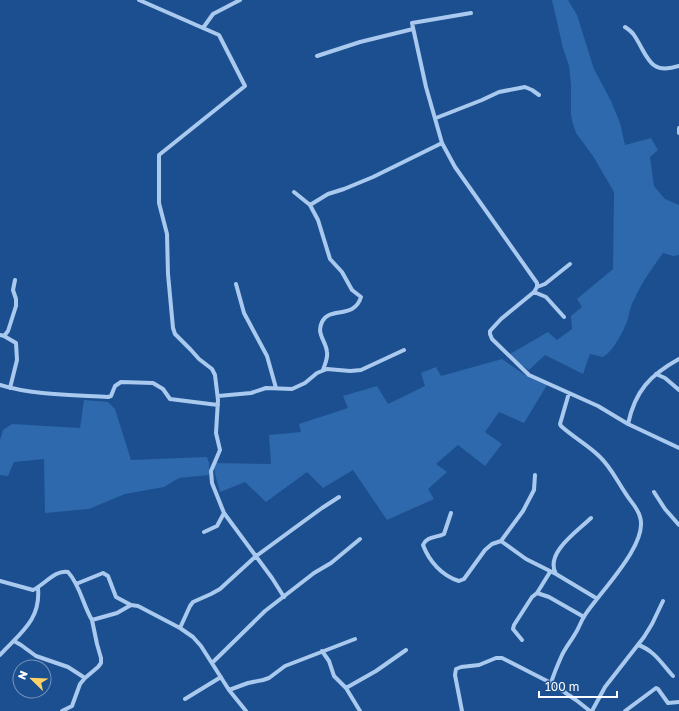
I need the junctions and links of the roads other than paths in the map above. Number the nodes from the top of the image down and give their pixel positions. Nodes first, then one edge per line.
1 (139, 0) edge
2 (240, 0) edge
3 (471, 13) dead end
4 (625, 27) dead end
5 (204, 28) junction
6 (413, 29) junction
7 (317, 56) dead end
8 (679, 66) edge
9 (539, 95) dead end
10 (436, 118) junction
11 (679, 128) edge
12 (679, 133) edge
13 (442, 143) junction
14 (294, 192) dead end
15 (310, 205) junction
16 (570, 264) dead end
17 (15, 280) dead end
18 (236, 284) dead end
19 (537, 287) junction
20 (534, 292) junction
21 (564, 317) dead end
22 (2, 335) edge
23 (404, 350) dead end
24 (679, 359) edge
25 (323, 370) junction
26 (656, 374) junction
27 (0, 385) edge
28 (10, 388) junction
29 (276, 388) junction
30 (679, 390) edge
31 (569, 393) junction
32 (218, 396) junction
33 (218, 405) junction
34 (628, 424) junction
35 (679, 448) edge
36 (535, 475) dead end
37 (654, 492) dead end
38 (339, 497) dead end
39 (224, 513) junction
40 (450, 513) dead end
41 (591, 518) dead end
42 (679, 525) edge
43 (204, 532) dead end
44 (360, 539) dead end
45 (501, 541) junction
46 (255, 557) junction
47 (550, 572) junction
48 (556, 574) junction
49 (0, 581) edge
50 (76, 584) junction
51 (38, 588) junction
52 (537, 594) junction
53 (284, 598) junction
54 (596, 598) junction
55 (663, 601) dead end
56 (131, 605) junction
57 (584, 617) junction
58 (92, 620) junction
59 (180, 628) junction
60 (355, 639) dead end
61 (522, 640) dead end
62 (14, 641) junction
63 (638, 645) junction
64 (406, 650) dead end
65 (322, 651) junction
66 (0, 655) edge
67 (212, 663) junction
68 (673, 676) dead end
69 (84, 678) junction
70 (221, 678) junction
71 (551, 683) junction
72 (346, 688) junction
73 (229, 690) junction
74 (185, 700) dead end
75 (679, 702) edge
76 (62, 711) edge
77 (246, 711) edge
78 (360, 711) edge
79 (462, 711) edge
80 (591, 711) edge
81 (625, 711) edge

1 - 5 street
2 - 5 street
3 - 6 street
4 - 8 street
5 - 32 street
6 - 7 street
6 - 10 street
9 - 10 street
10 - 13 street
11 - 12 street
13 - 15 street
13 - 19 street
14 - 15 street
15 - 25 street
16 - 19 street
17 - 22 street
18 - 29 street
19 - 20 street
20 - 21 street
20 - 31 street
22 - 28 street
23 - 25 street
24 - 26 street
25 - 29 street
26 - 30 street
26 - 34 street
27 - 28 street
28 - 33 street
29 - 32 street
31 - 34 street
31 - 54 street
32 - 33 street
33 - 39 street
34 - 35 street
36 - 45 street
37 - 42 street
38 - 46 street
39 - 43 street
39 - 46 street
40 - 45 street
41 - 48 street
44 - 53 street
45 - 47 street
46 - 53 street
46 - 59 street
47 - 48 street
47 - 52 street
48 - 54 street
49 - 51 street
50 - 51 street
50 - 56 street
50 - 58 street
51 - 62 street
52 - 57 street
52 - 61 street
53 - 67 street
54 - 57 street
55 - 63 street
56 - 58 street
56 - 59 street
57 - 71 street
58 - 69 street
59 - 67 street
60 - 65 street
62 - 66 street
62 - 69 street
63 - 68 street
63 - 80 street
64 - 72 street
65 - 72 street
65 - 73 street
67 - 70 street
69 - 76 street
70 - 73 street
70 - 74 street
71 - 79 street
71 - 80 street
72 - 78 street
73 - 77 street
75 - 81 street

